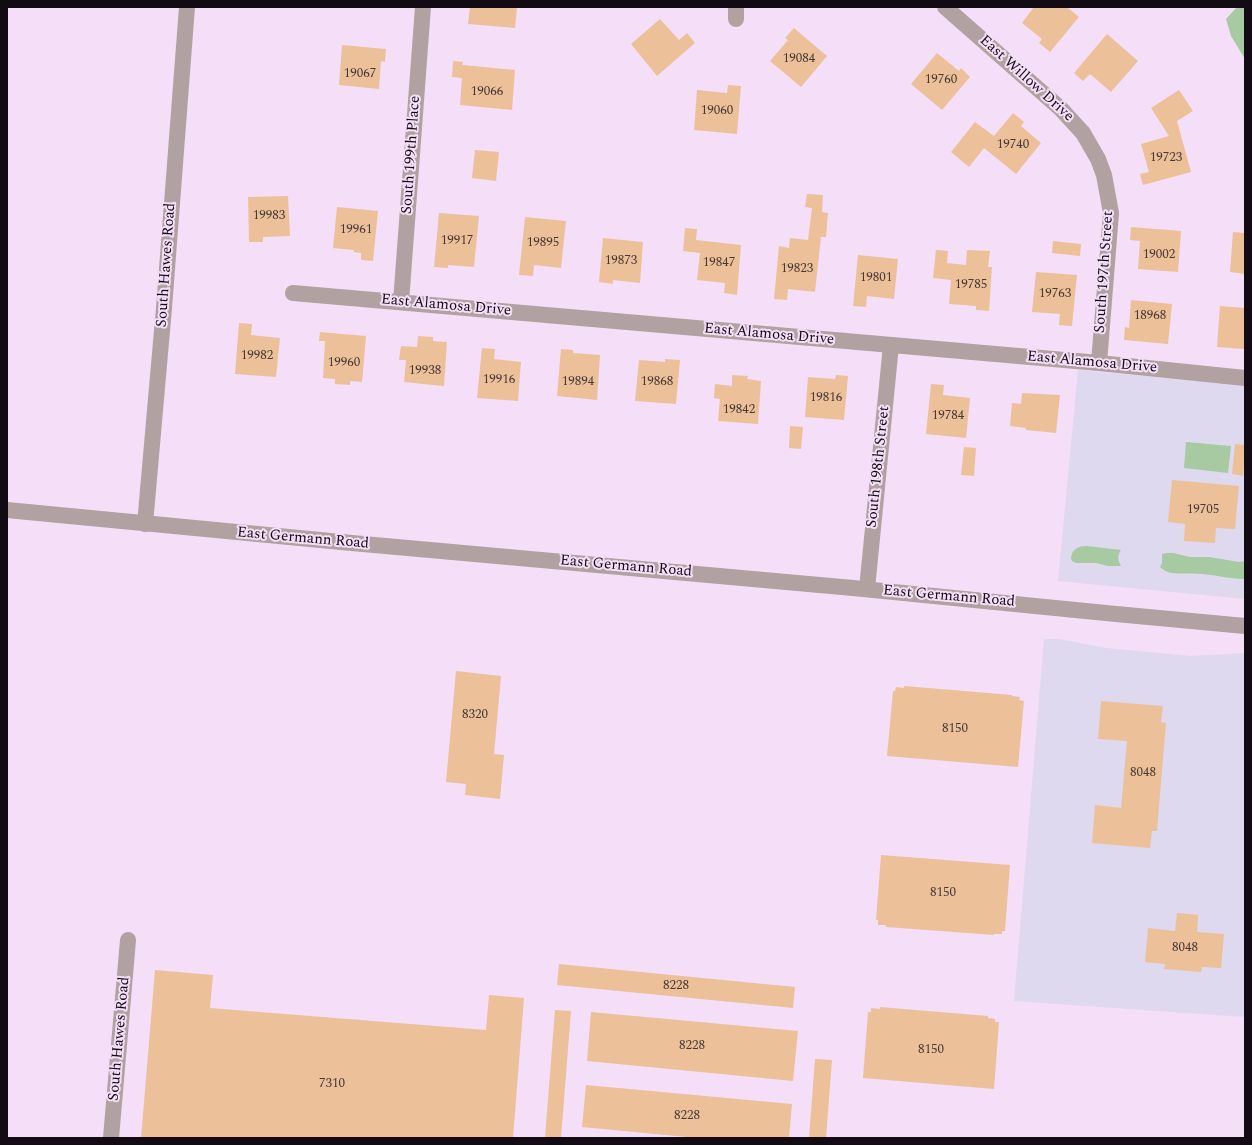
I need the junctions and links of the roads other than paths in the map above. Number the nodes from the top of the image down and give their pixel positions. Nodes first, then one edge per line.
1 (187, 7) edge
2 (423, 7) edge
3 (945, 7) edge
4 (1098, 159) joint
5 (293, 293) dead end
6 (402, 302) junction
7 (891, 345) junction
8 (1099, 363) junction
9 (1245, 378) edge
10 (7, 510) edge
11 (145, 524) junction
12 (867, 589) junction
13 (1245, 626) edge
14 (128, 940) dead end
15 (112, 1138) edge

1 - 11 street, South Hawes Road
2 - 6 street, South 199th Place
3 - 4 street, East Willow Drive
4 - 8 street, South 197th Street
5 - 6 street, East Alamosa Drive
6 - 7 street, East Alamosa Drive
7 - 8 street, East Alamosa Drive
7 - 12 street, South 198th Street
8 - 9 street, East Alamosa Drive
10 - 11 street, East Germann Road
11 - 12 street, East Germann Road
12 - 13 street, East Germann Road
14 - 15 street, South Hawes Road

